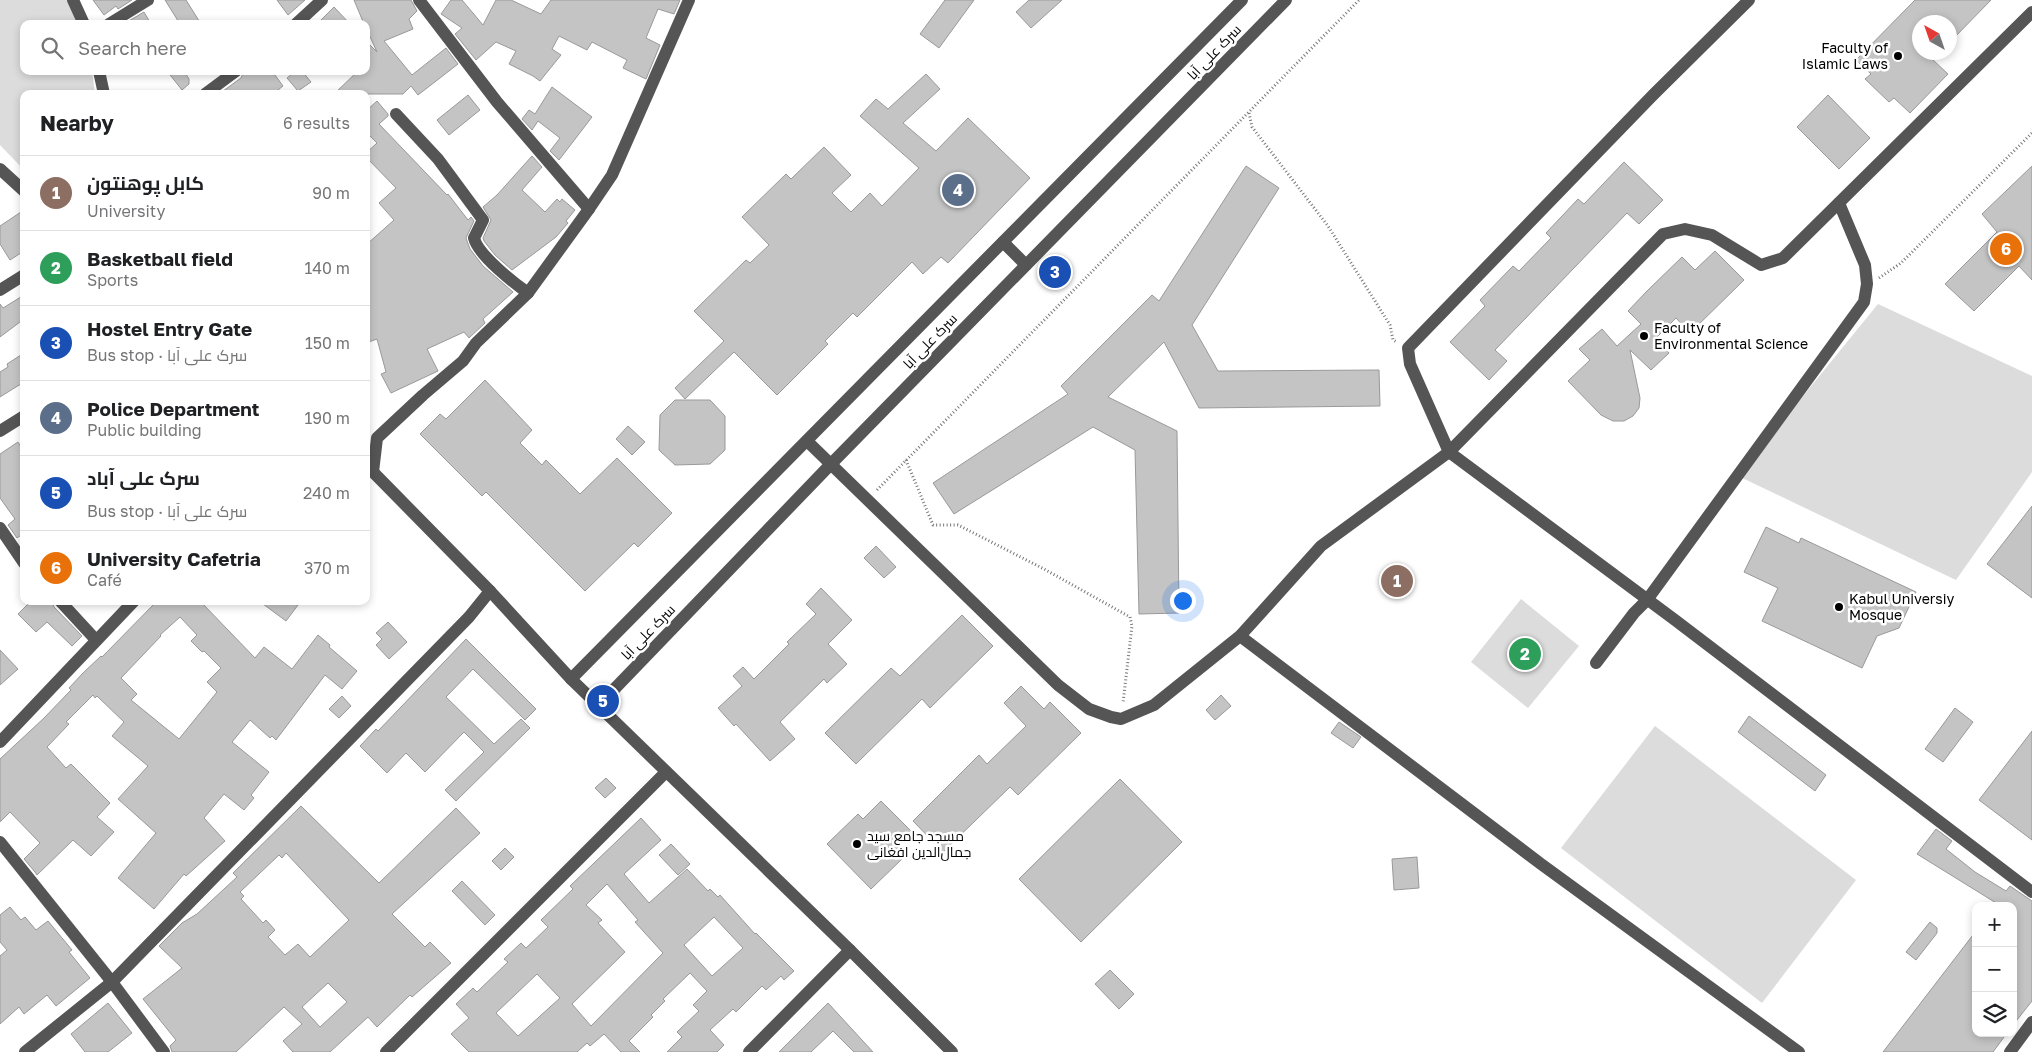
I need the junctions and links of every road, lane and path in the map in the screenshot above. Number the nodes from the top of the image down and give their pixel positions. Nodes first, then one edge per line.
1 (73, 0) edge
2 (148, 0) edge
3 (322, 0) edge
4 (418, 0) edge
5 (689, 0) edge
6 (1242, 0) edge
7 (1286, 0) edge
8 (1359, 0) edge
9 (1749, 0) edge
10 (2032, 12) edge
11 (82, 20) edge
12 (116, 20) edge
13 (300, 20) edge
14 (100, 75) edge
15 (231, 75) edge
16 (103, 90) edge
17 (211, 90) edge
18 (1249, 112) junction
19 (396, 114) dead end
20 (2032, 132) edge
21 (0, 169) edge
22 (20, 187) edge
23 (1839, 203) junction
24 (589, 209) junction
25 (1003, 242) junction
26 (1026, 265) junction
27 (20, 278) edge
28 (1867, 284) junction
29 (0, 290) edge
30 (528, 293) junction
31 (1408, 348) junction
32 (20, 418) edge
33 (0, 430) edge
34 (807, 441) junction
35 (1449, 452) junction
36 (906, 460) junction
37 (831, 464) junction
38 (370, 466) edge
39 (370, 472) edge
40 (867, 499) junction
41 (0, 528) edge
42 (20, 557) edge
43 (490, 591) junction
44 (1647, 600) junction
45 (64, 605) edge
46 (130, 605) edge
47 (1240, 636) junction
48 (96, 640) junction
49 (1596, 663) dead end
50 (571, 679) junction
51 (598, 706) junction
52 (1122, 719) junction
53 (0, 742) edge
54 (666, 772) junction
55 (0, 842) edge
56 (2032, 892) edge
57 (850, 950) junction
58 (112, 982) junction
59 (2032, 1022) edge
60 (25, 1052) edge
61 (164, 1052) edge
62 (386, 1052) edge
63 (749, 1052) edge
64 (952, 1052) edge
65 (1799, 1052) edge
66 (2010, 1052) edge

1 - 11 street
2 - 12 street
3 - 13 street
4 - 24 street
5 - 24 street
6 - 25 street
7 - 26 street, سرک علی آبا
8 - 18 path
9 - 31 street
10 - 23 street
14 - 16 street
15 - 17 street
18 - 31 path
18 - 36 path
19 - 30 street
20 - 28 path
21 - 22 street
23 - 28 street
23 - 35 street
24 - 30 street
25 - 26 street
25 - 34 street
26 - 37 street, سرک علی آبا
27 - 29 street
28 - 44 street
30 - 38 street
31 - 35 street
32 - 33 street
34 - 37 street
34 - 50 street
35 - 44 street
35 - 47 street
36 - 40 path
36 - 52 path
37 - 40 street
37 - 51 street, سرک علی آبا
39 - 43 street
40 - 52 street
41 - 42 street
43 - 50 street
43 - 58 street
44 - 49 street
44 - 56 street
45 - 48 street
46 - 48 street
47 - 52 street
47 - 65 street
48 - 53 street
50 - 51 street
51 - 54 street
54 - 57 street
54 - 62 street
55 - 58 street
57 - 63 street
57 - 64 street
58 - 60 street
58 - 61 street
59 - 66 street

